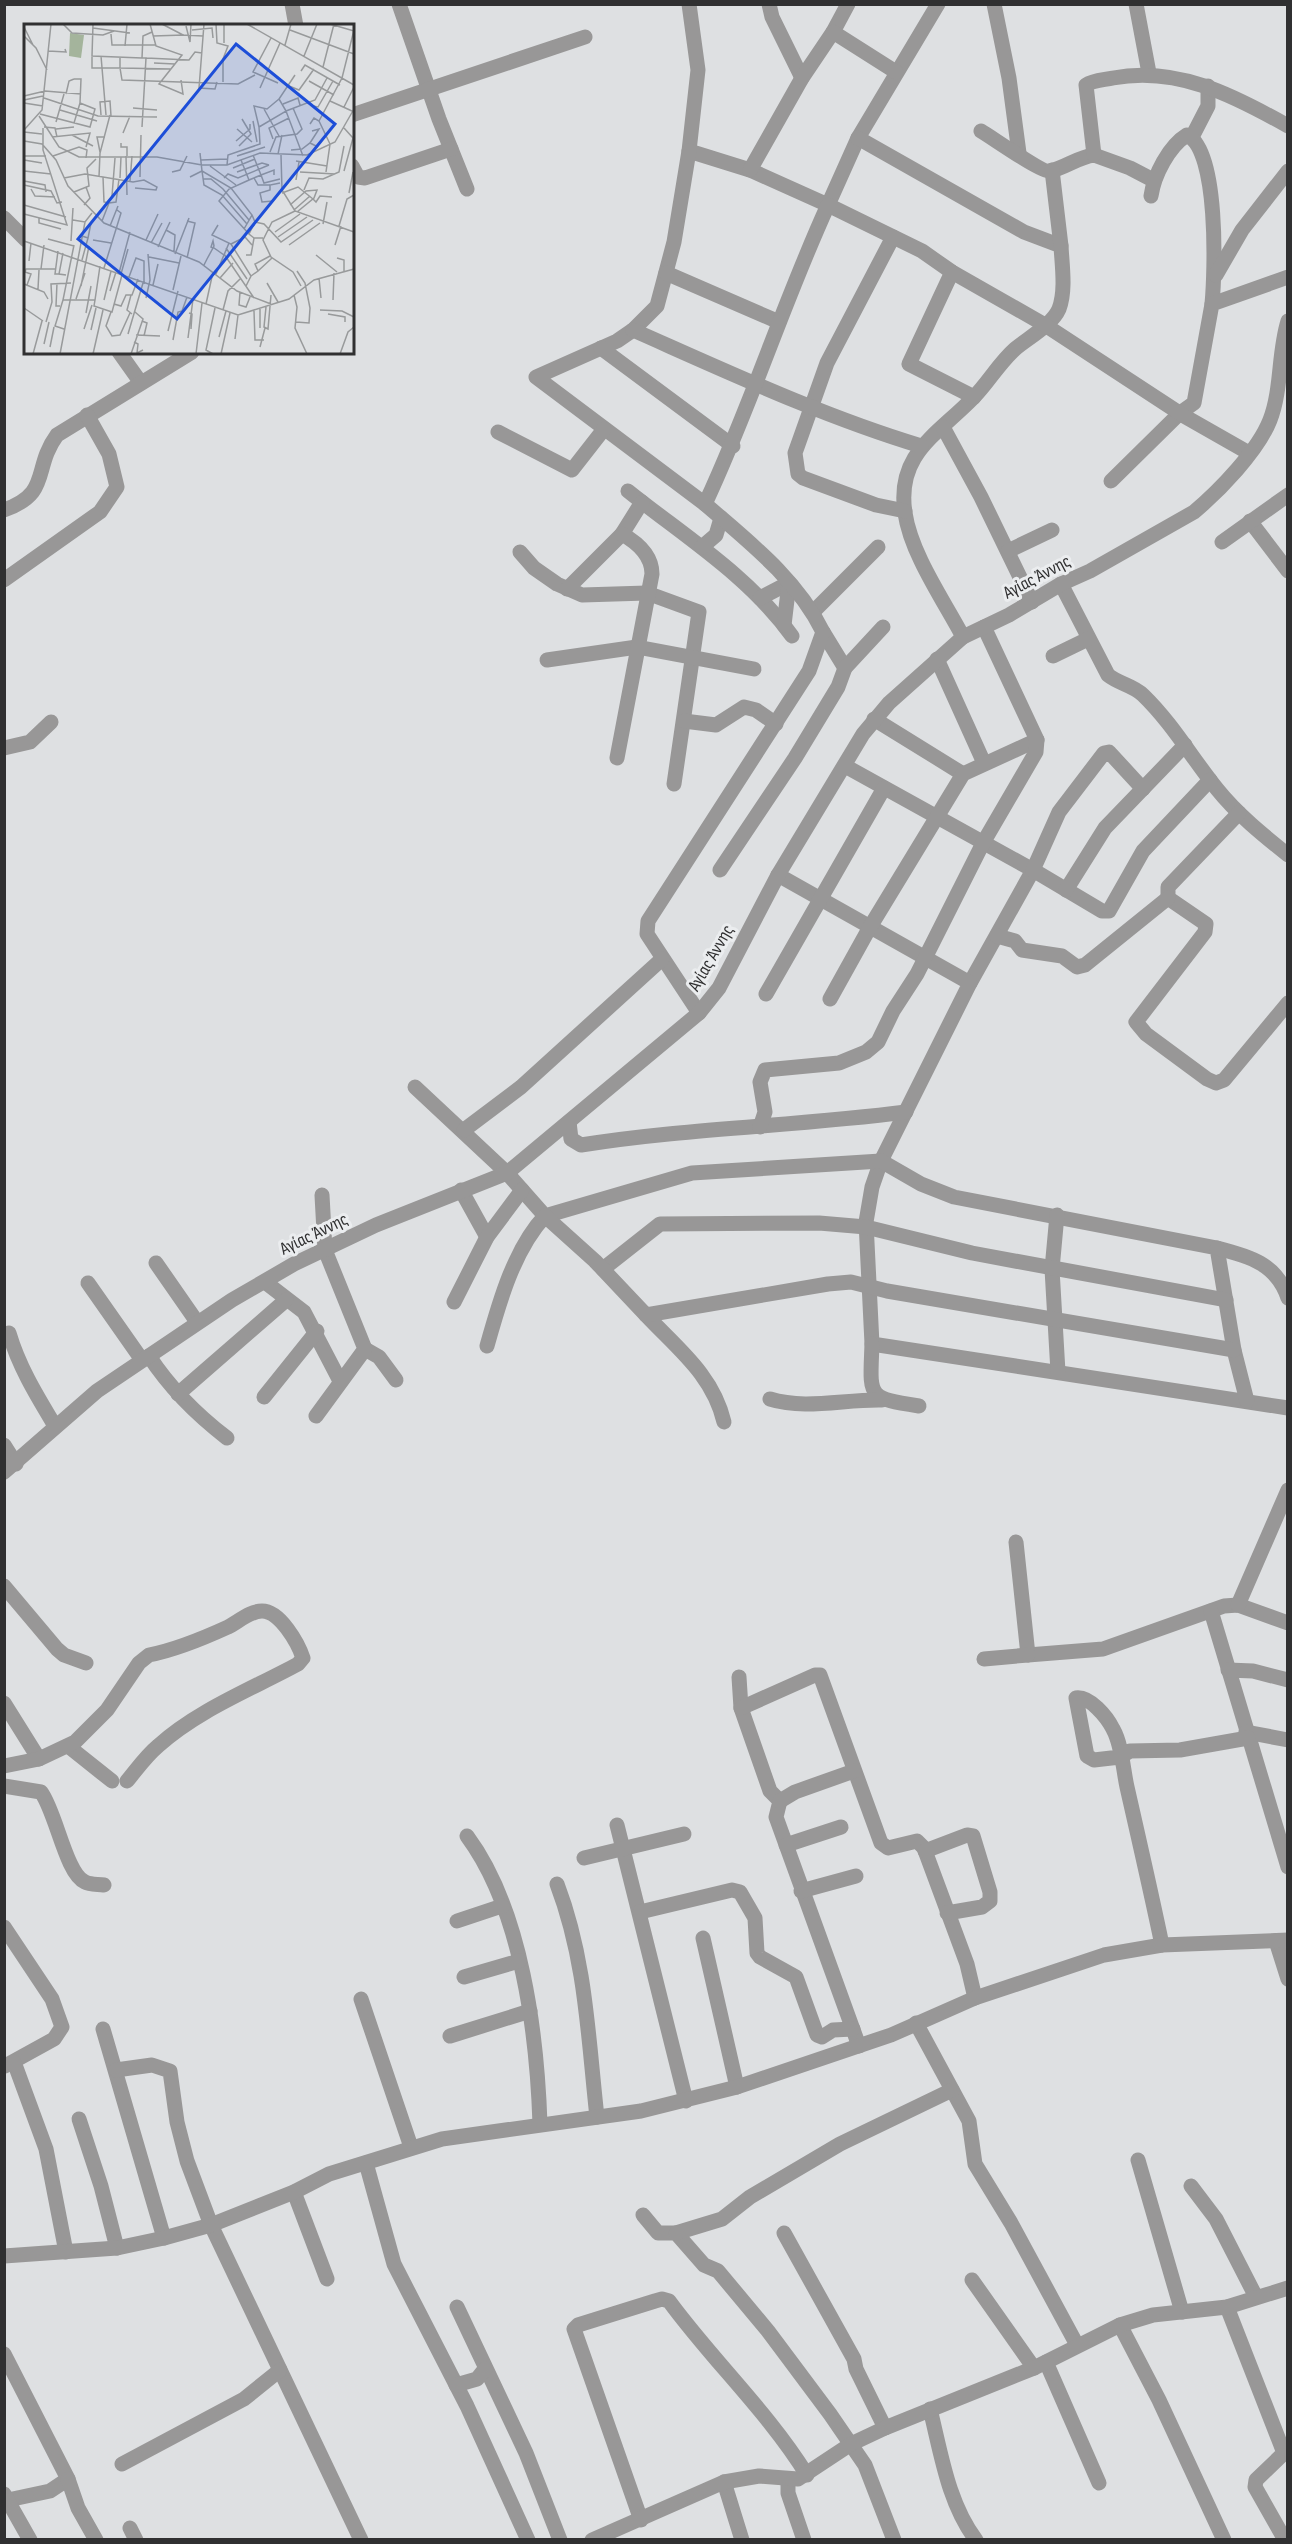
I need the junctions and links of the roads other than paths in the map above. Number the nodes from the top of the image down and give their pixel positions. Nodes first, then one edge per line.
1 (292, 4) edge
2 (399, 4) edge
3 (689, 4) edge
4 (769, 4) edge
5 (848, 4) edge
6 (938, 4) edge
7 (994, 4) edge
8 (1136, 4) edge
9 (296, 24) edge
10 (833, 32) junction
11 (585, 37) dead end
12 (896, 72) junction
13 (1149, 73) junction
14 (802, 78) junction
15 (1208, 86) junction
16 (429, 88) junction
17 (354, 114) edge
18 (1287, 126) edge
19 (981, 131) dead end
20 (1192, 137) junction
21 (858, 138) junction
22 (451, 149) junction
23 (689, 151) junction
24 (1019, 153) junction
25 (1094, 155) junction
26 (354, 170) edge
27 (750, 170) junction
28 (1052, 171) junction
29 (1287, 171) edge
30 (467, 189) dead end
31 (828, 206) junction
32 (4, 218) edge
33 (893, 237) junction
34 (24, 238) edge
35 (1061, 246) junction
36 (952, 272) junction
37 (666, 273) junction
38 (1214, 278) junction
39 (1287, 278) edge
40 (1212, 304) junction
41 (1287, 321) edge
42 (779, 322) junction
43 (1045, 324) junction
44 (633, 330) junction
45 (601, 348) junction
46 (120, 354) edge
47 (189, 354) edge
48 (141, 383) junction
49 (755, 386) junction
50 (974, 397) junction
51 (812, 408) junction
52 (1180, 413) junction
53 (87, 415) junction
54 (942, 427) junction
55 (604, 429) junction
56 (498, 432) dead end
57 (733, 446) junction
58 (921, 446) junction
59 (1250, 453) junction
60 (1111, 481) dead end
61 (627, 491) dead end
62 (1287, 495) edge
63 (642, 502) junction
64 (705, 504) junction
65 (4, 510) edge
66 (905, 511) junction
67 (722, 518) junction
68 (1250, 521) junction
69 (1052, 530) dead end
70 (622, 534) junction
71 (1222, 542) dead end
72 (702, 547) junction
73 (878, 547) dead end
74 (1008, 550) junction
75 (520, 552) dead end
76 (1287, 571) edge
77 (4, 580) edge
78 (789, 583) junction
79 (1061, 584) junction
80 (567, 589) junction
81 (647, 593) junction
82 (760, 598) junction
83 (1032, 602) junction
84 (813, 612) junction
85 (883, 627) dead end
86 (984, 627) junction
87 (823, 633) junction
88 (963, 637) junction
89 (1088, 639) junction
90 (637, 647) junction
91 (1053, 656) dead end
92 (692, 657) junction
93 (936, 659) junction
94 (547, 660) dead end
95 (845, 668) junction
96 (754, 669) dead end
97 (874, 719) junction
98 (684, 721) junction
99 (51, 722) dead end
100 (776, 724) junction
101 (1037, 740) junction
102 (1185, 745) junction
103 (4, 748) edge
104 (617, 758) dead end
105 (984, 763) junction
106 (844, 766) junction
107 (963, 774) junction
108 (1210, 780) junction
109 (674, 784) dead end
110 (884, 788) junction
111 (1143, 789) junction
112 (1239, 813) junction
113 (938, 817) junction
114 (983, 843) junction
115 (1287, 855) edge
116 (720, 870) dead end
117 (1033, 870) junction
118 (778, 875) junction
119 (1066, 890) junction
120 (1168, 897) junction
121 (819, 899) junction
122 (870, 927) junction
123 (996, 936) junction
124 (925, 957) junction
125 (662, 959) junction
126 (970, 983) junction
127 (766, 994) dead end
128 (830, 999) dead end
129 (1287, 1003) edge
130 (699, 1012) junction
131 (415, 1086) dead end
132 (906, 1112) junction
133 (568, 1122) junction
134 (760, 1127) junction
135 (464, 1130) junction
136 (881, 1161) junction
137 (507, 1173) junction
138 (461, 1190) junction
139 (522, 1190) junction
140 (322, 1195) dead end
141 (1057, 1215) junction
142 (545, 1216) junction
143 (866, 1227) junction
144 (487, 1237) junction
145 (1217, 1248) junction
146 (325, 1250) junction
147 (156, 1263) dead end
148 (603, 1269) junction
149 (1052, 1269) junction
150 (1284, 1280) edge
151 (265, 1282) junction
152 (88, 1283) dead end
153 (868, 1284) junction
154 (1287, 1298) edge
155 (286, 1300) junction
156 (1226, 1300) junction
157 (454, 1302) dead end
158 (646, 1316) junction
159 (1056, 1319) junction
160 (197, 1322) junction
161 (316, 1331) junction
162 (9, 1333) dead end
163 (872, 1344) junction
164 (487, 1346) dead end
165 (365, 1348) junction
166 (1234, 1350) junction
167 (145, 1358) junction
168 (1058, 1372) junction
169 (396, 1380) dead end
170 (340, 1381) junction
171 (178, 1394) junction
172 (264, 1397) dead end
173 (770, 1399) dead end
174 (882, 1400) junction
175 (1247, 1401) junction
176 (919, 1406) dead end
177 (1287, 1408) edge
178 (316, 1416) dead end
179 (724, 1422) dead end
180 (55, 1426) junction
181 (227, 1438) dead end
182 (4, 1445) edge
183 (10, 1468) edge
184 (1287, 1490) edge
185 (1016, 1542) dead end
186 (4, 1586) edge
187 (1238, 1605) junction
188 (1211, 1611) junction
189 (1287, 1623) edge
190 (1028, 1655) junction
191 (984, 1659) dead end
192 (86, 1663) dead end
193 (1228, 1670) junction
194 (739, 1677) dead end
195 (1287, 1680) edge
196 (4, 1703) edge
197 (741, 1708) junction
198 (1247, 1735) junction
199 (1287, 1740) edge
200 (68, 1746) junction
201 (39, 1759) junction
202 (4, 1766) edge
203 (854, 1771) junction
204 (4, 1786) edge
205 (780, 1801) junction
206 (617, 1826) dead end
207 (841, 1827) dead end
208 (684, 1834) dead end
209 (467, 1836) dead end
210 (786, 1845) junction
211 (623, 1849) junction
212 (925, 1851) junction
213 (584, 1858) dead end
214 (1287, 1864) edge
215 (856, 1876) dead end
216 (557, 1884) dead end
217 (104, 1885) dead end
218 (801, 1891) junction
219 (502, 1906) junction
220 (640, 1912) junction
221 (947, 1913) junction
222 (457, 1922) dead end
223 (4, 1927) edge
224 (703, 1938) dead end
225 (1282, 1941) edge
226 (1162, 1945) junction
227 (519, 1961) junction
228 (464, 1977) dead end
229 (1287, 1979) edge
230 (975, 1998) junction
231 (361, 1999) dead end
232 (530, 2011) junction
233 (916, 2023) junction
234 (103, 2029) dead end
235 (853, 2029) junction
236 (450, 2036) dead end
237 (859, 2046) junction
238 (9, 2064) edge
239 (116, 2070) junction
240 (737, 2087) junction
241 (952, 2090) junction
242 (686, 2101) junction
243 (597, 2117) junction
244 (79, 2120) dead end
245 (540, 2124) junction
246 (411, 2147) junction
247 (1138, 2160) dead end
248 (366, 2163) junction
249 (1191, 2186) dead end
250 (294, 2192) junction
251 (643, 2215) dead end
252 (211, 2224) junction
253 (676, 2232) junction
254 (784, 2233) dead end
255 (164, 2238) junction
256 (117, 2248) junction
257 (66, 2252) junction
258 (4, 2256) edge
259 (327, 2279) dead end
260 (972, 2280) dead end
261 (1287, 2288) edge
262 (1256, 2297) junction
263 (457, 2307) dead end
264 (1227, 2307) junction
265 (1182, 2312) junction
266 (1120, 2325) junction
267 (1077, 2345) junction
268 (4, 2354) edge
269 (1040, 2365) junction
270 (485, 2369) junction
271 (280, 2370) junction
272 (456, 2385) junction
273 (930, 2409) junction
274 (885, 2428) junction
275 (851, 2444) junction
276 (122, 2464) dead end
277 (807, 2475) junction
278 (68, 2479) junction
279 (788, 2479) junction
280 (724, 2482) junction
281 (1099, 2483) dead end
282 (6, 2497) edge
283 (641, 2520) junction
284 (973, 2538) edge
285 (894, 2539) edge
286 (30, 2540) edge
287 (96, 2540) edge
288 (361, 2540) edge
289 (528, 2540) edge
290 (560, 2540) edge
291 (592, 2540) edge
292 (742, 2540) edge
293 (804, 2540) edge
294 (1224, 2540) edge
295 (1285, 2540) edge

1 - 9 street
2 - 16 street
3 - 23 street
4 - 14 street
5 - 10 street
6 - 12 street
7 - 24 street
8 - 13 street
10 - 12 street
10 - 14 street
11 - 16 street
12 - 21 street
13 - 15 street
13 - 25 street
14 - 27 street
15 - 18 street
15 - 20 street
16 - 17 street
16 - 22 street
19 - 24 street
20 - 25 street
20 - 38 street
21 - 31 street
21 - 35 street
22 - 26 street
22 - 30 street
23 - 27 street
23 - 37 street
24 - 28 street
25 - 28 street
27 - 31 street
28 - 35 street
29 - 38 street
31 - 33 street
31 - 42 street
32 - 34 street
33 - 36 street
33 - 51 street
35 - 43 street
36 - 43 street
36 - 50 street
37 - 42 street
37 - 44 street
38 - 40 street
39 - 40 street
40 - 52 street
41 - 59 street, Αγίας Άννης
42 - 49 street
43 - 50 street
43 - 52 street
44 - 45 street
44 - 49 street
45 - 55 street
45 - 57 street
46 - 48 street
47 - 48 street
48 - 53 street
49 - 51 street
49 - 57 street
50 - 54 street
51 - 58 street
51 - 66 street
52 - 59 street
52 - 60 street
53 - 65 street
53 - 77 street
54 - 58 street
54 - 74 street
55 - 56 street
55 - 64 street
57 - 64 street
58 - 66 street
59 - 79 street, Αγίας Άννης
61 - 63 street
62 - 68 street
63 - 70 street
63 - 72 street
64 - 67 street
66 - 88 street
67 - 72 street
67 - 78 street
68 - 71 street
68 - 76 street
69 - 74 street
70 - 80 street
70 - 81 street
72 - 82 street
73 - 84 street
74 - 83 street
75 - 80 street
78 - 82 street
78 - 82 street
78 - 84 street
79 - 83 street, Αγίας Άννης
79 - 89 street
80 - 81 street
81 - 90 street
81 - 92 street
83 - 86 street, Αγίας Άννης
84 - 87 street
85 - 95 street
86 - 88 street, Αγίας Άννης
86 - 101 street
87 - 95 street
87 - 100 street
88 - 93 street, Αγίας Άννης
89 - 91 street
89 - 102 street
90 - 92 street
90 - 94 street
90 - 104 street
92 - 96 street
92 - 98 street
93 - 97 street, Αγίας Άννης
93 - 105 street
95 - 116 street
97 - 106 street, Αγίας Άννης
97 - 107 street
98 - 100 street
98 - 109 street
99 - 103 street
100 - 125 street
101 - 105 street
101 - 114 street
102 - 108 street
102 - 111 street
105 - 107 street
106 - 110 street
106 - 118 street, Αγίας Άννης
107 - 113 street
108 - 112 street
108 - 119 street
110 - 113 street
110 - 121 street
111 - 117 street
111 - 119 street
112 - 115 street
112 - 120 street
113 - 114 street
113 - 122 street
114 - 117 street
114 - 124 street
117 - 119 street
117 - 123 street
118 - 121 street
118 - 130 street, Αγίας Άννης
120 - 123 street
120 - 129 street
121 - 122 street
121 - 127 street
122 - 124 street
122 - 128 street
123 - 126 street
124 - 126 street
124 - 134 street
125 - 130 street
125 - 135 street
126 - 132 street
130 - 133 street, Αγίας Άννης
131 - 135 street
132 - 134 street
132 - 136 street
133 - 134 street
133 - 137 street, Αγίας Άννης
135 - 137 street
136 - 141 street
136 - 142 street
136 - 143 street
137 - 138 street, Αγίας Άννης
137 - 139 street
138 - 144 street
138 - 146 street, Αγίας Άννης
139 - 142 street
139 - 144 street
140 - 146 street
141 - 145 street
141 - 149 street
142 - 148 street
142 - 164 street
143 - 148 street
143 - 149 street
143 - 153 street
144 - 157 street
145 - 150 street
145 - 156 street
146 - 151 street, Αγίας Άννης
146 - 165 street
147 - 160 street
148 - 158 street
149 - 156 street
149 - 159 street
150 - 154 street
151 - 155 street
151 - 160 street, Αγίας Άννης
152 - 167 street
153 - 158 street
153 - 159 street
153 - 163 street
155 - 161 street
155 - 171 street
156 - 166 street
158 - 179 street
159 - 166 street
159 - 168 street
160 - 167 street, Αγίας Άννης
161 - 170 street
161 - 172 street
162 - 180 street
163 - 168 street
163 - 174 street
165 - 169 street
165 - 170 street
166 - 175 street
167 - 171 street
167 - 180 street, Αγίας Άννης
168 - 175 street
170 - 178 street
171 - 181 street
173 - 174 street
174 - 176 street
175 - 177 street
180 - 183 street, Αγίας Άννης
182 - 183 street
184 - 187 street
185 - 190 street
186 - 192 street
187 - 188 street
187 - 189 street
188 - 190 street
188 - 193 street
190 - 191 street
193 - 195 street
193 - 198 street
194 - 197 street
196 - 201 street
197 - 203 street
197 - 205 street
198 - 199 street
198 - 214 street
198 - 226 street
200 - 200 street
200 - 201 street
201 - 202 street
203 - 205 street
203 - 212 street
204 - 217 street
205 - 210 street
206 - 211 street
207 - 210 street
208 - 211 street
209 - 219 street
210 - 218 street
211 - 213 street
211 - 220 street
212 - 221 street
212 - 221 street
215 - 218 street
216 - 243 street
218 - 235 street
219 - 222 street
219 - 227 street
220 - 235 street
220 - 242 street
221 - 230 street
223 - 238 street
224 - 240 street
225 - 226 street
225 - 229 street
226 - 230 street
227 - 228 street
227 - 232 street
230 - 233 street
231 - 246 street
232 - 236 street
232 - 245 street
233 - 237 street
233 - 241 street
234 - 239 street
235 - 237 street
237 - 240 street
238 - 257 street
239 - 252 street
239 - 255 street
240 - 242 street
241 - 253 street
241 - 267 street
242 - 243 street
243 - 245 street
244 - 256 street
245 - 246 street
246 - 248 street
247 - 265 street
248 - 250 street
248 - 272 street
249 - 262 street
250 - 252 street
250 - 259 street
251 - 253 street
252 - 255 street
252 - 271 street
253 - 275 street
254 - 274 street
255 - 256 street
256 - 257 street
257 - 258 street
260 - 269 street
261 - 262 street
262 - 264 street
263 - 270 street
264 - 265 street
264 - 295 street
265 - 266 street
266 - 267 street
266 - 294 street
267 - 269 street
268 - 278 street
269 - 273 street
269 - 281 street
270 - 272 street
270 - 290 street
271 - 276 street
271 - 288 street
272 - 289 street
273 - 274 street
273 - 284 street
274 - 275 street
275 - 277 street
275 - 285 street
277 - 279 street
277 - 283 street
278 - 282 street
278 - 287 street
279 - 280 street
279 - 293 street
280 - 283 street
280 - 292 street
282 - 286 street
283 - 291 street

